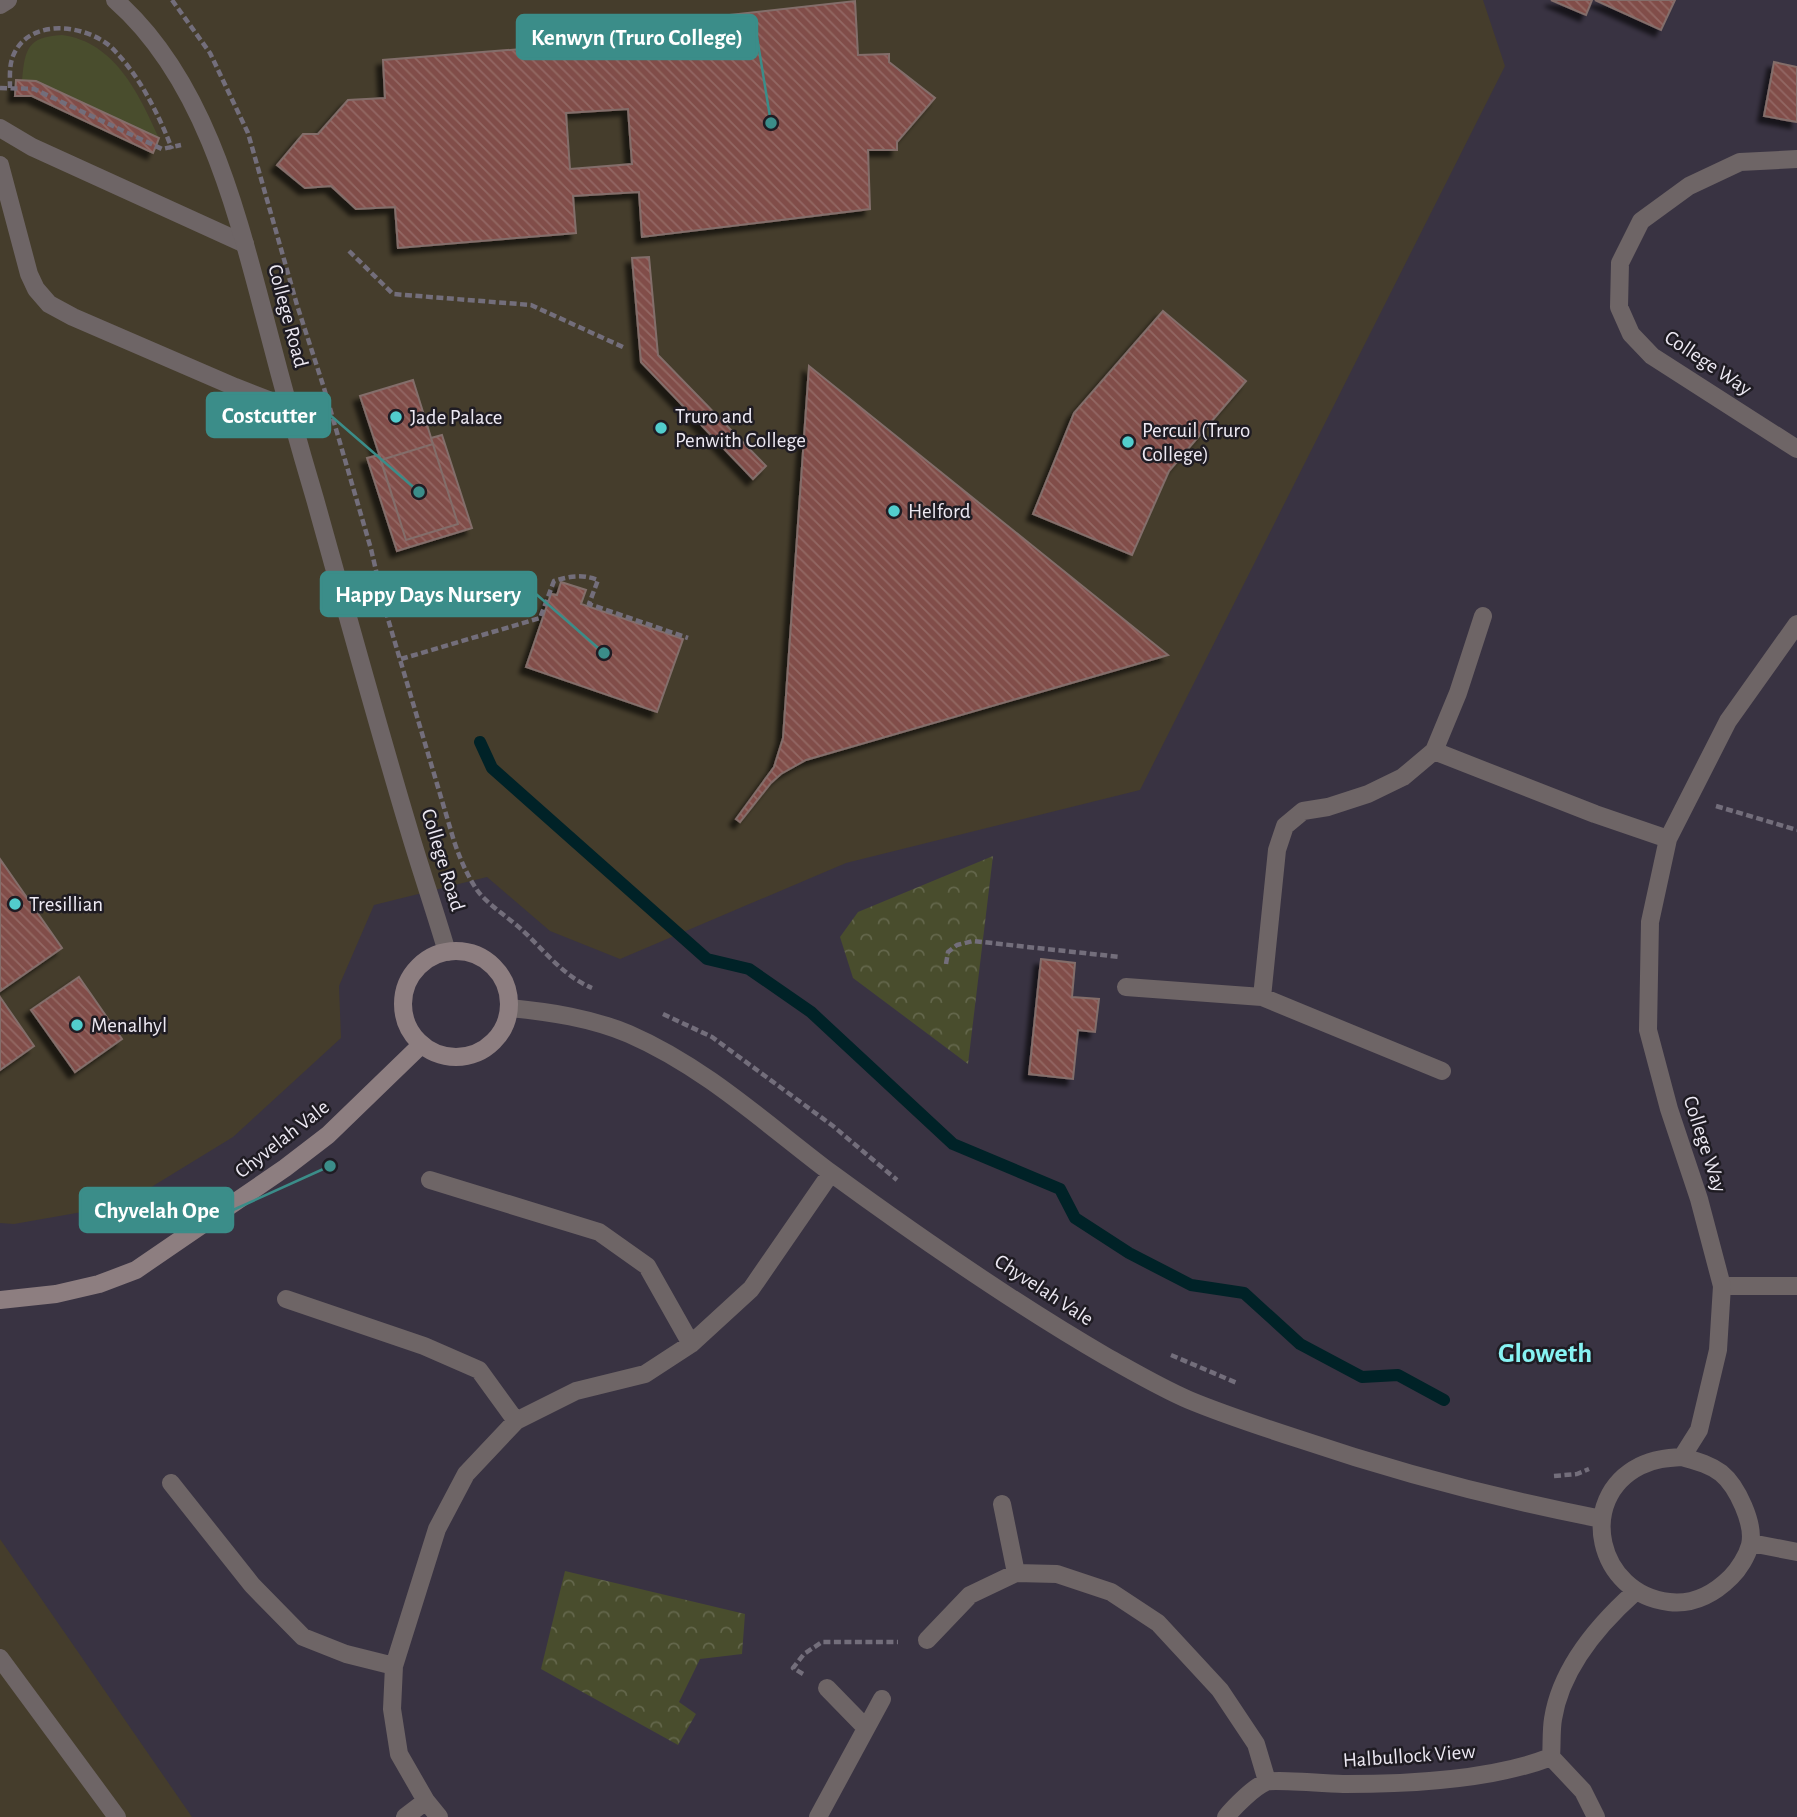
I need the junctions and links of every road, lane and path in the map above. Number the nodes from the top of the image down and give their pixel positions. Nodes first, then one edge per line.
1 (8, 0) edge
2 (115, 0) edge
3 (172, 0) edge
4 (0, 5) edge
5 (0, 88) edge
6 (10, 88) junction
7 (243, 118) junction
8 (0, 128) edge
9 (207, 134) junction
10 (172, 149) junction
11 (1797, 159) edge
12 (0, 165) edge
13 (245, 244) junction
14 (349, 251) dead end
15 (625, 348) dead end
16 (289, 408) junction
17 (1797, 449) edge
18 (1483, 616) dead end
19 (1797, 624) edge
20 (688, 638) dead end
21 (401, 659) junction
22 (1434, 751) junction
23 (1689, 797) junction
24 (1797, 830) edge
25 (1668, 839) junction
26 (447, 952) junction
27 (946, 964) dead end
28 (1126, 987) joint
29 (596, 990) dead end
30 (1262, 997) junction
31 (509, 1008) junction
32 (654, 1010) dead end
33 (421, 1045) junction
34 (1443, 1071) dead end
35 (831, 1173) junction
36 (429, 1180) dead end
37 (901, 1182) dead end
38 (1722, 1286) junction
39 (1797, 1286) edge
40 (286, 1299) dead end
41 (0, 1300) edge
42 (691, 1344) junction
43 (1160, 1350) dead end
44 (1244, 1386) dead end
45 (516, 1421) junction
46 (1682, 1457) junction
47 (1600, 1465) dead end
48 (1550, 1476) dead end
49 (171, 1483) dead end
50 (1002, 1504) dead end
51 (1602, 1519) junction
52 (1751, 1543) junction
53 (1797, 1552) edge
54 (1016, 1573) junction
55 (1636, 1592) junction
56 (927, 1640) joint
57 (0, 1658) edge
58 (394, 1666) junction
59 (827, 1688) joint
60 (882, 1699) dead end
61 (865, 1727) junction
62 (1552, 1757) junction
63 (1267, 1781) junction
64 (426, 1801) junction
65 (117, 1817) edge
66 (405, 1817) edge
67 (439, 1817) edge
68 (818, 1817) edge
69 (1227, 1817) edge
70 (1596, 1817) edge

1 - 4 street
2 - 9 street, College Road
3 - 7 path
5 - 6 path
6 - 10 path
6 - 10 path
7 - 9 path
7 - 21 path
8 - 13 street
9 - 10 path
9 - 13 street, College Road
11 - 17 street, College Way
12 - 16 street
13 - 16 street, College Road
14 - 15 path
16 - 26 street, College Road
18 - 22 street
19 - 23 street, College Way
20 - 21 path
21 - 29 path
22 - 25 street
22 - 30 street
23 - 24 path
23 - 25 street, College Way
25 - 38 street, College Way
26 - 31 street
26 - 33 street
27 - 28 path
28 - 30 street
30 - 34 street
31 - 33 street
31 - 35 street, Chyvelah Vale
32 - 37 path
33 - 41 street, Chyvelah Vale
35 - 42 street
35 - 51 street, Chyvelah Vale
36 - 42 street
38 - 39 street
38 - 46 street, College Way
40 - 45 street
42 - 45 street
43 - 44 path
45 - 58 street
46 - 51 street
46 - 52 street
47 - 48 path
49 - 58 street
50 - 54 street
51 - 55 street
52 - 53 street
52 - 55 street
54 - 56 street
54 - 63 street
55 - 62 street
56 - 59 path
57 - 65 street
58 - 64 street
59 - 61 street
60 - 61 street
61 - 68 street
62 - 63 street, Halbullock View
62 - 70 street
63 - 69 street
64 - 66 street
64 - 67 street

